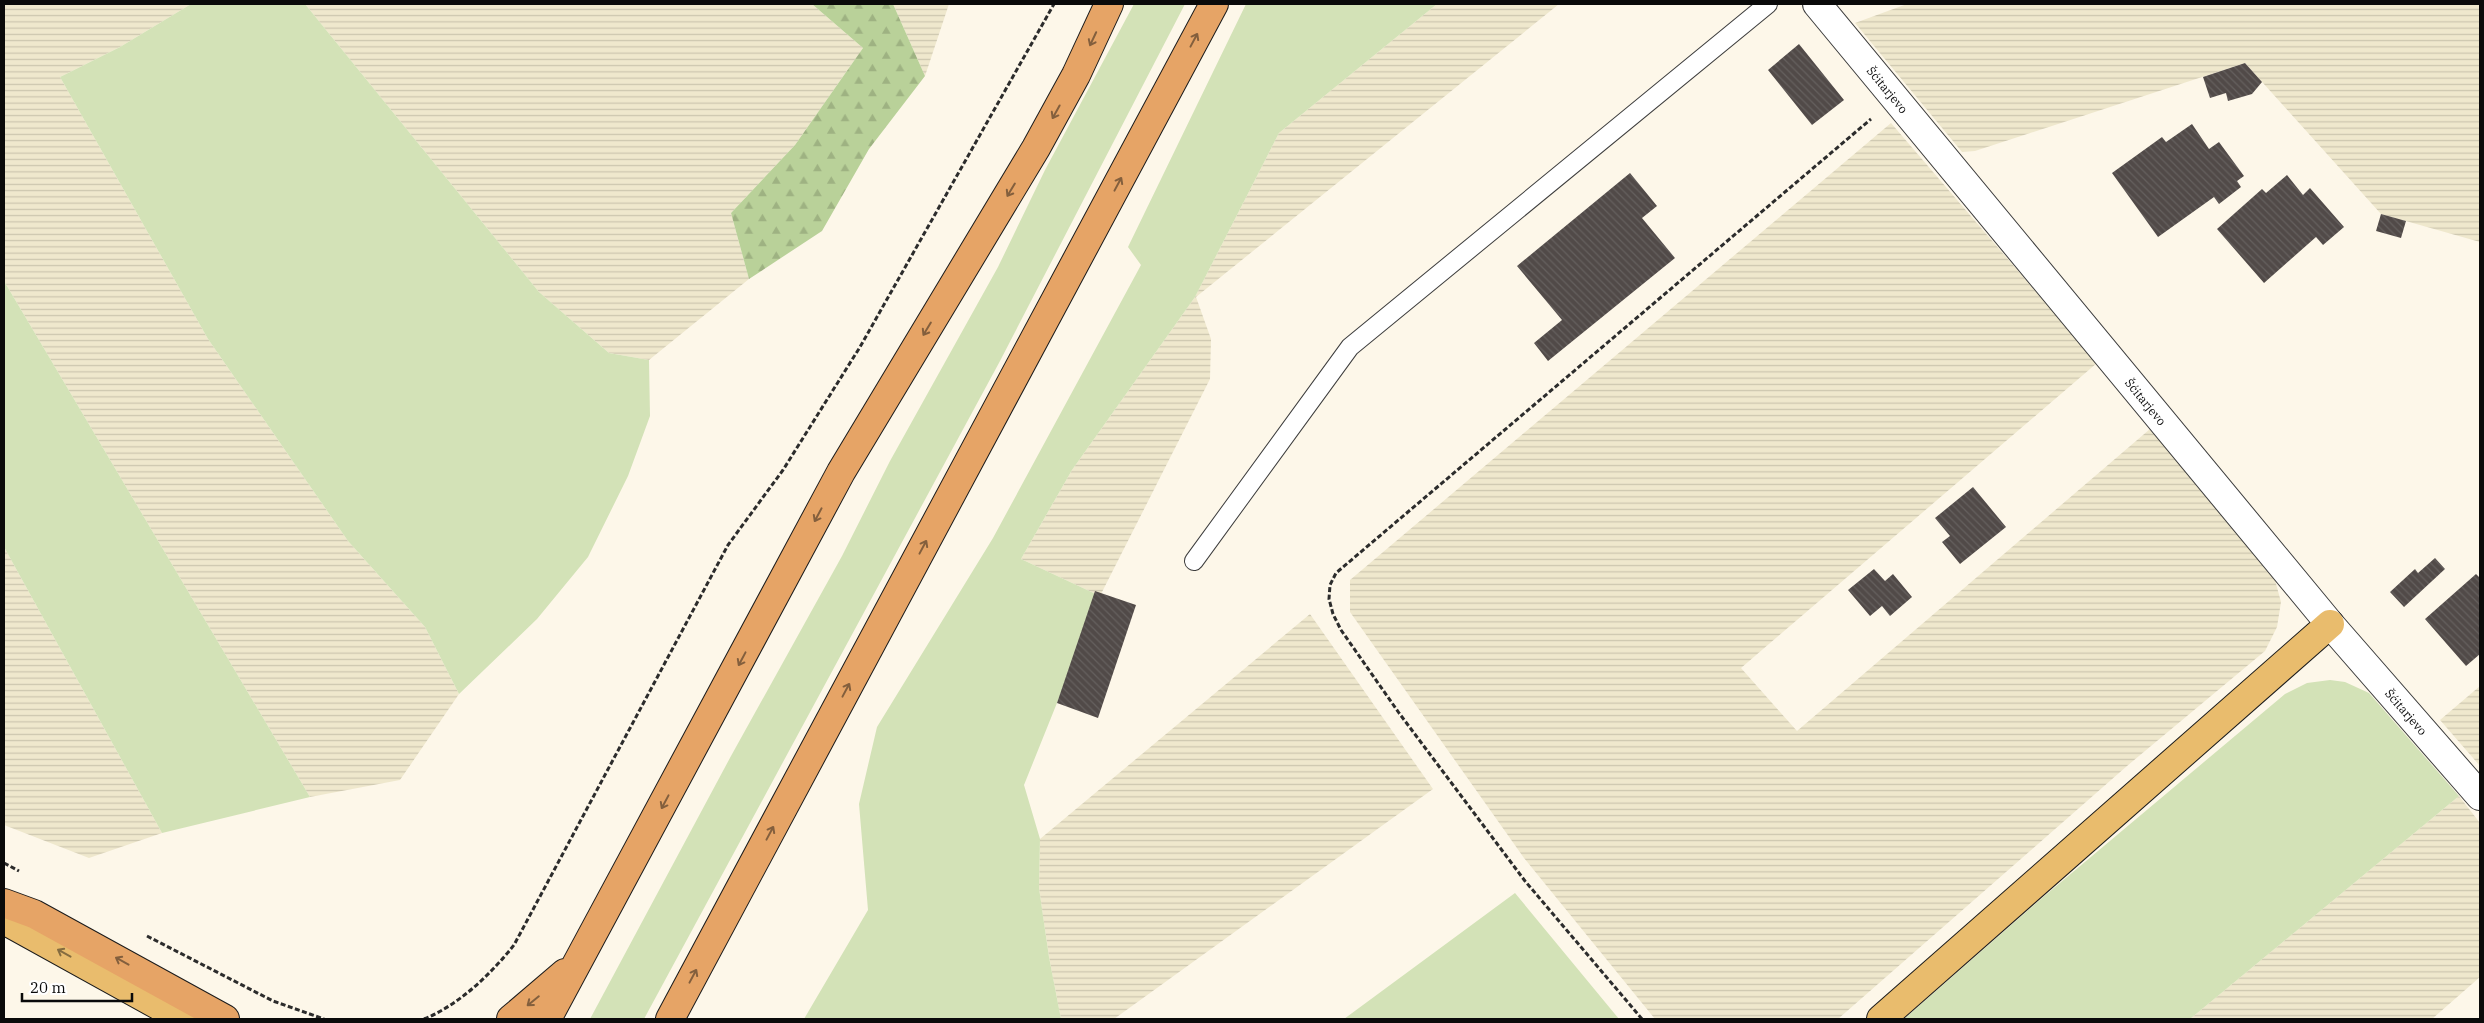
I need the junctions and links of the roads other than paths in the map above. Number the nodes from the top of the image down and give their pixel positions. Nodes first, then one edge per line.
1 (1109, 4) edge
2 (1214, 4) edge
3 (1768, 4) edge
4 (1817, 4) edge
5 (1194, 561) dead end
6 (2330, 624) junction
7 (2480, 796) edge
8 (4, 903) edge
9 (4, 920) edge
10 (581, 959) junction
11 (183, 1019) edge
12 (225, 1019) edge
13 (511, 1019) edge
14 (547, 1019) edge
15 (670, 1019) edge
16 (1881, 1019) edge

1 -> 10 highway
15 -> 2 highway
3 - 5 lane
4 - 6 street, Šćitarjevo
6 - 7 street, Šćitarjevo
6 - 16 main road
12 -> 8 highway
11 -> 9 main road
10 -> 13 highway
10 - 14 highway

